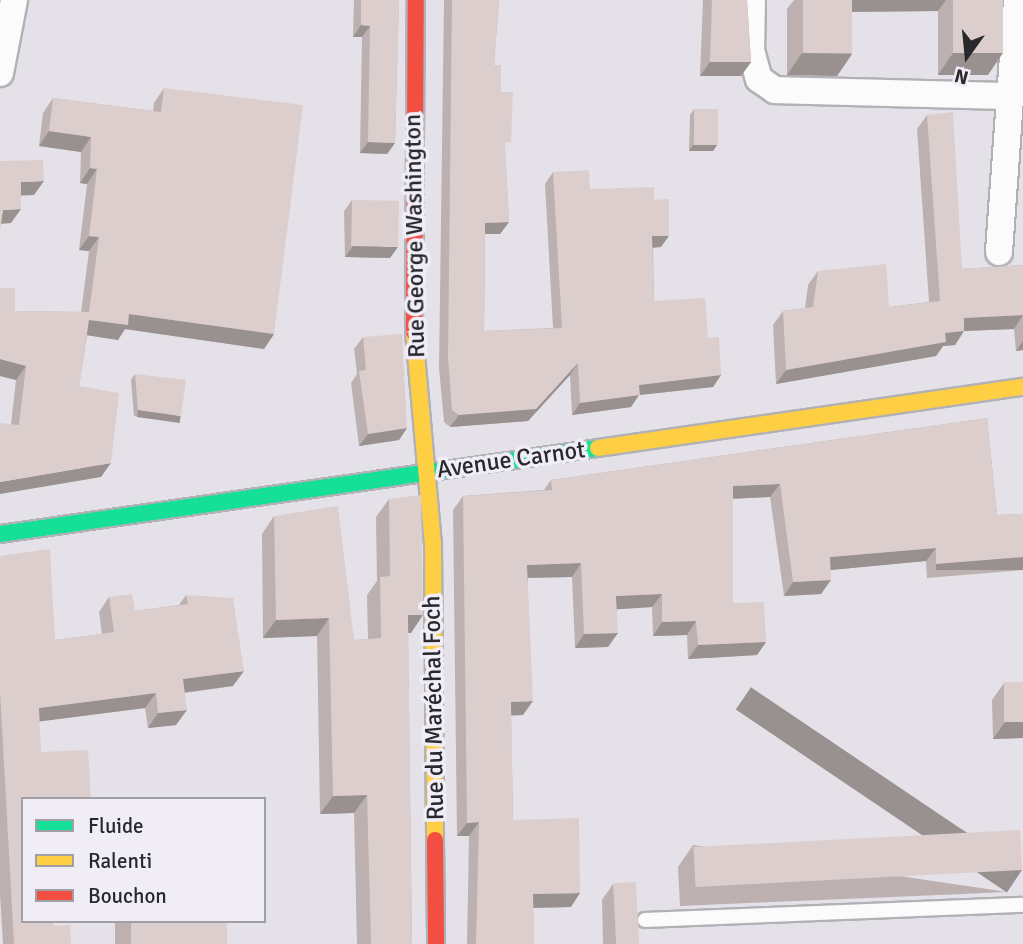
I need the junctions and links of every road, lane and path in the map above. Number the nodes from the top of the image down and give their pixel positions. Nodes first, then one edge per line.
1 (14, 0) edge
2 (416, 0) edge
3 (752, 0) edge
4 (1017, 0) edge
5 (0, 73) edge
6 (1011, 96) junction
7 (999, 252) dead end
8 (1023, 387) edge
9 (430, 472) junction
10 (0, 534) edge
11 (1023, 905) edge
12 (645, 920) dead end
13 (436, 944) edge

1 - 5 street
2 - 9 street, Rue George Washington
3 - 6 street
4 - 6 street
6 - 7 street
8 - 9 street, Avenue Carnot
9 - 10 street, Avenue Carnot
9 - 13 street, Rue du Maréchal Foch
11 - 12 lane

